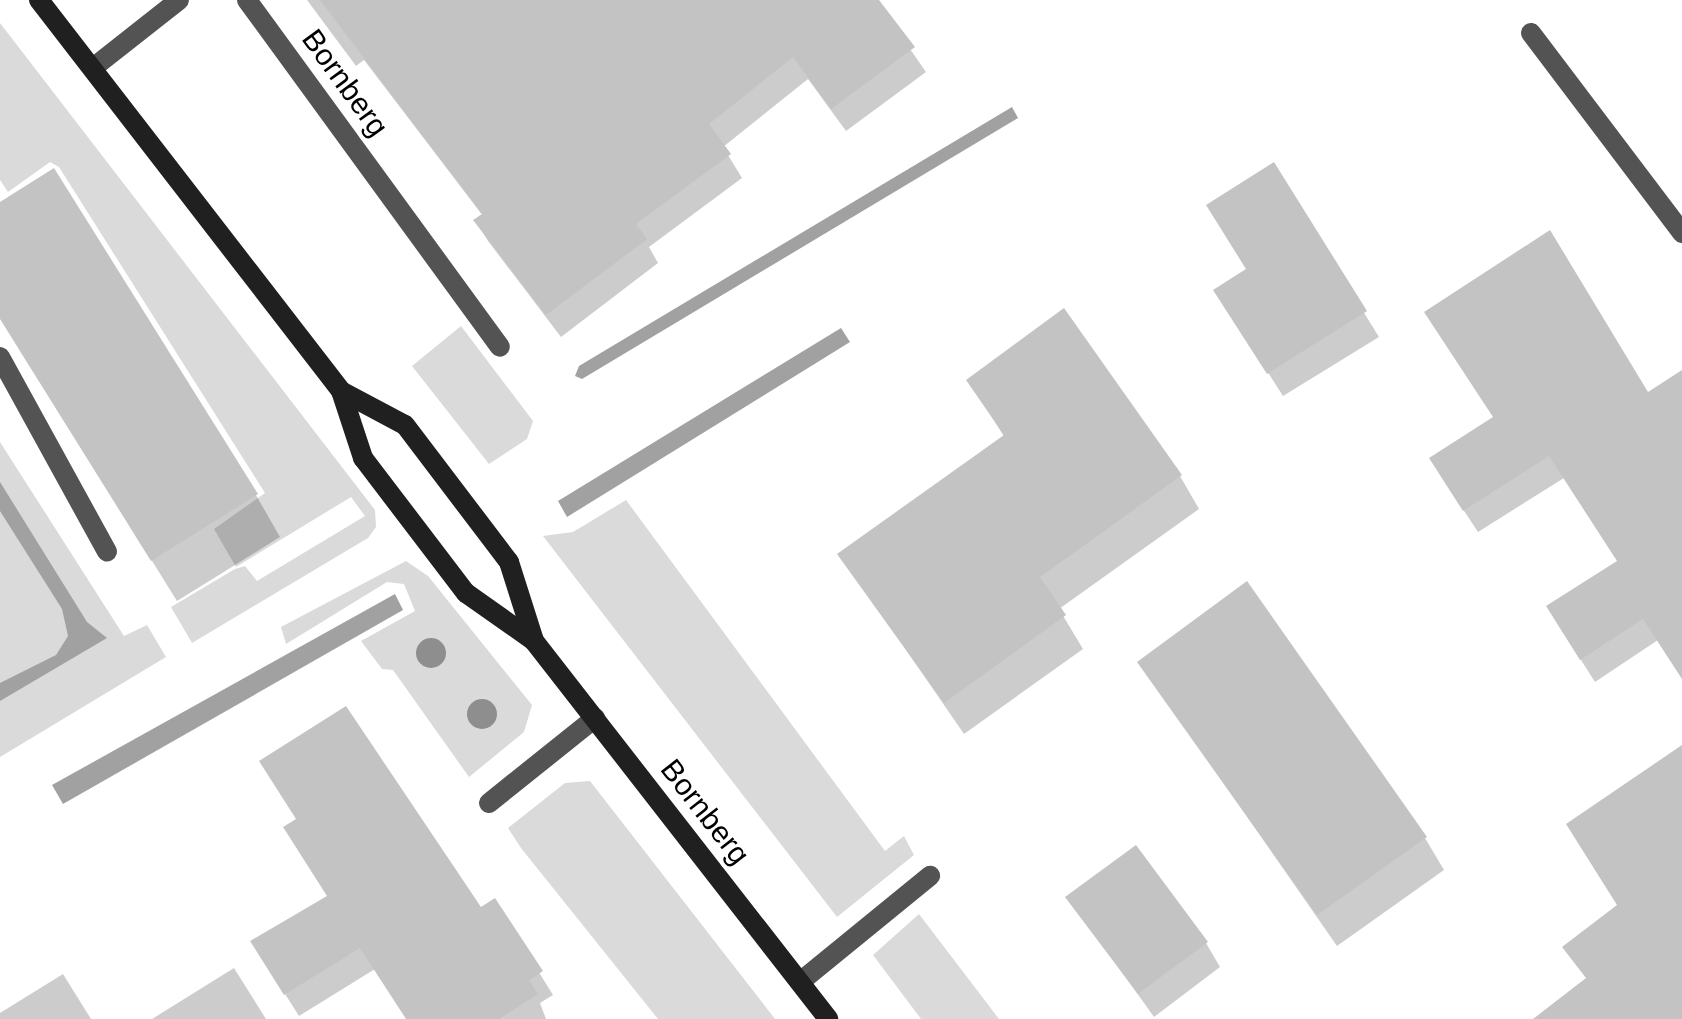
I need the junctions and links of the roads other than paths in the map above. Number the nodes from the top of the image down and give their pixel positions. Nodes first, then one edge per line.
1 (39, 0) edge
2 (179, 0) edge
3 (247, 0) edge
4 (1531, 33) dead end
5 (94, 67) junction
6 (1682, 233) edge
7 (500, 347) dead end
8 (0, 358) edge
9 (340, 391) junction
10 (107, 552) dead end
11 (534, 642) junction
12 (595, 718) junction
13 (488, 804) dead end
14 (930, 876) dead end
15 (800, 982) junction
16 (828, 1019) edge

1 - 5 street, Bornberg
2 - 5 street
3 - 7 street, Bornberg
4 - 6 street
5 - 9 street, Bornberg
8 - 10 street
9 - 11 street, Bornberg
9 - 11 street, Bornberg
11 - 12 street, Bornberg
12 - 13 street
12 - 15 street, Bornberg
14 - 15 street
15 - 16 street, Bornberg

